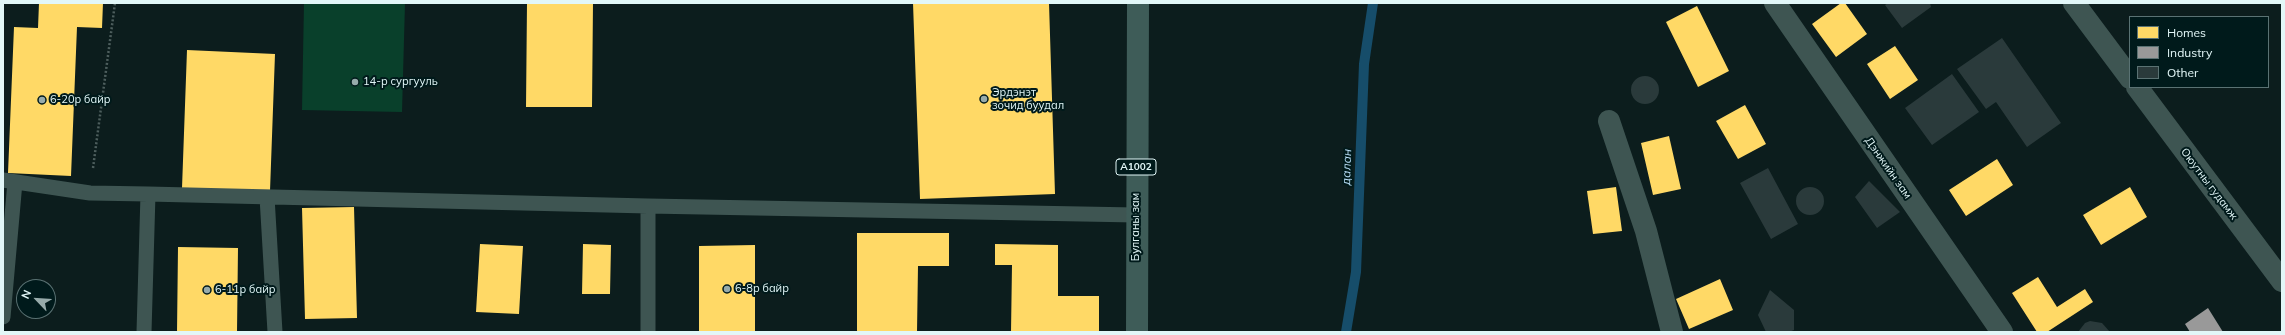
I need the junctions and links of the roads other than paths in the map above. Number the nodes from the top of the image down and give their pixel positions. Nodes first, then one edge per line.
1 (1138, 3) edge
2 (1775, 3) edge
3 (2074, 3) edge
4 (2129, 77) edge
5 (2138, 88) edge
6 (1609, 121) dead end
7 (9, 181) edge
8 (148, 194) junction
9 (267, 197) junction
10 (648, 206) junction
11 (1136, 215) junction
12 (2282, 281) edge
13 (3, 317) edge
14 (144, 332) edge
15 (275, 332) edge
16 (648, 332) edge
17 (1137, 332) edge
18 (1672, 332) edge
19 (2002, 332) edge

1 - 11 highway, Булганы зам / A1002
2 - 19 street, Дэнжийн зам
3 - 4 street
5 - 12 street, Оюутны гудамж
6 - 18 street
7 - 8 lane
7 - 13 lane
8 - 9 lane
8 - 14 lane
9 - 10 lane
9 - 15 lane
10 - 11 lane
10 - 16 lane
11 - 17 highway, Булганы зам / A1002

